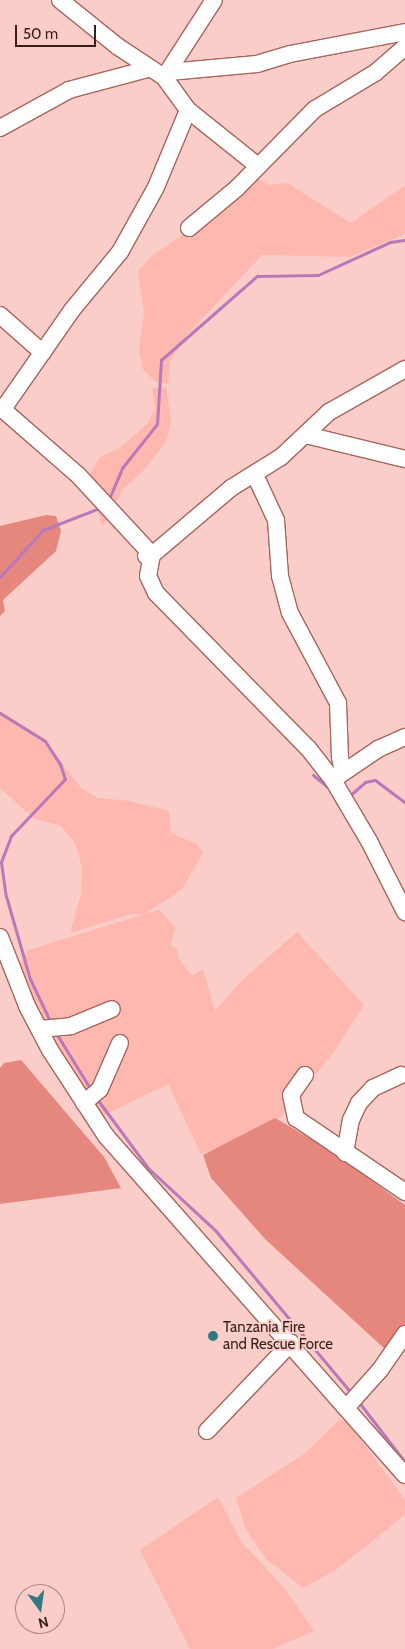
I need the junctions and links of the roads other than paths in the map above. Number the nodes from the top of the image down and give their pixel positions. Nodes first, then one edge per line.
1 (60, 0) edge
2 (214, 0) edge
3 (405, 32) edge
4 (405, 47) edge
5 (148, 69) junction
6 (166, 74) junction
7 (188, 110) junction
8 (0, 128) edge
9 (258, 166) junction
10 (189, 228) dead end
11 (0, 315) edge
12 (43, 353) junction
13 (405, 369) edge
14 (2, 408) edge
15 (306, 436) junction
16 (405, 459) edge
17 (255, 475) junction
18 (149, 555) junction
19 (405, 737) edge
20 (338, 776) junction
21 (405, 912) edge
22 (0, 937) edge
23 (112, 1009) dead end
24 (40, 1029) junction
25 (120, 1043) dead end
26 (305, 1075) dead end
27 (401, 1075) dead end
28 (84, 1104) junction
29 (345, 1153) junction
30 (405, 1192) edge
31 (405, 1334) edge
32 (291, 1343) junction
33 (346, 1408) junction
34 (207, 1431) dead end
35 (405, 1475) edge

1 - 5 street
2 - 6 street
3 - 6 street
4 - 9 street
5 - 6 street
5 - 8 street
6 - 7 street
7 - 9 street
7 - 12 street
9 - 10 street
11 - 12 street
12 - 14 street
13 - 15 street
14 - 18 street
15 - 16 street
15 - 17 street
17 - 18 street
17 - 20 street
18 - 20 street
19 - 20 street
20 - 21 street
22 - 24 street
23 - 24 street
24 - 28 street
25 - 28 street
26 - 29 street
27 - 29 street
28 - 32 street
29 - 30 street
31 - 33 street
32 - 33 street
32 - 34 street
33 - 35 street

